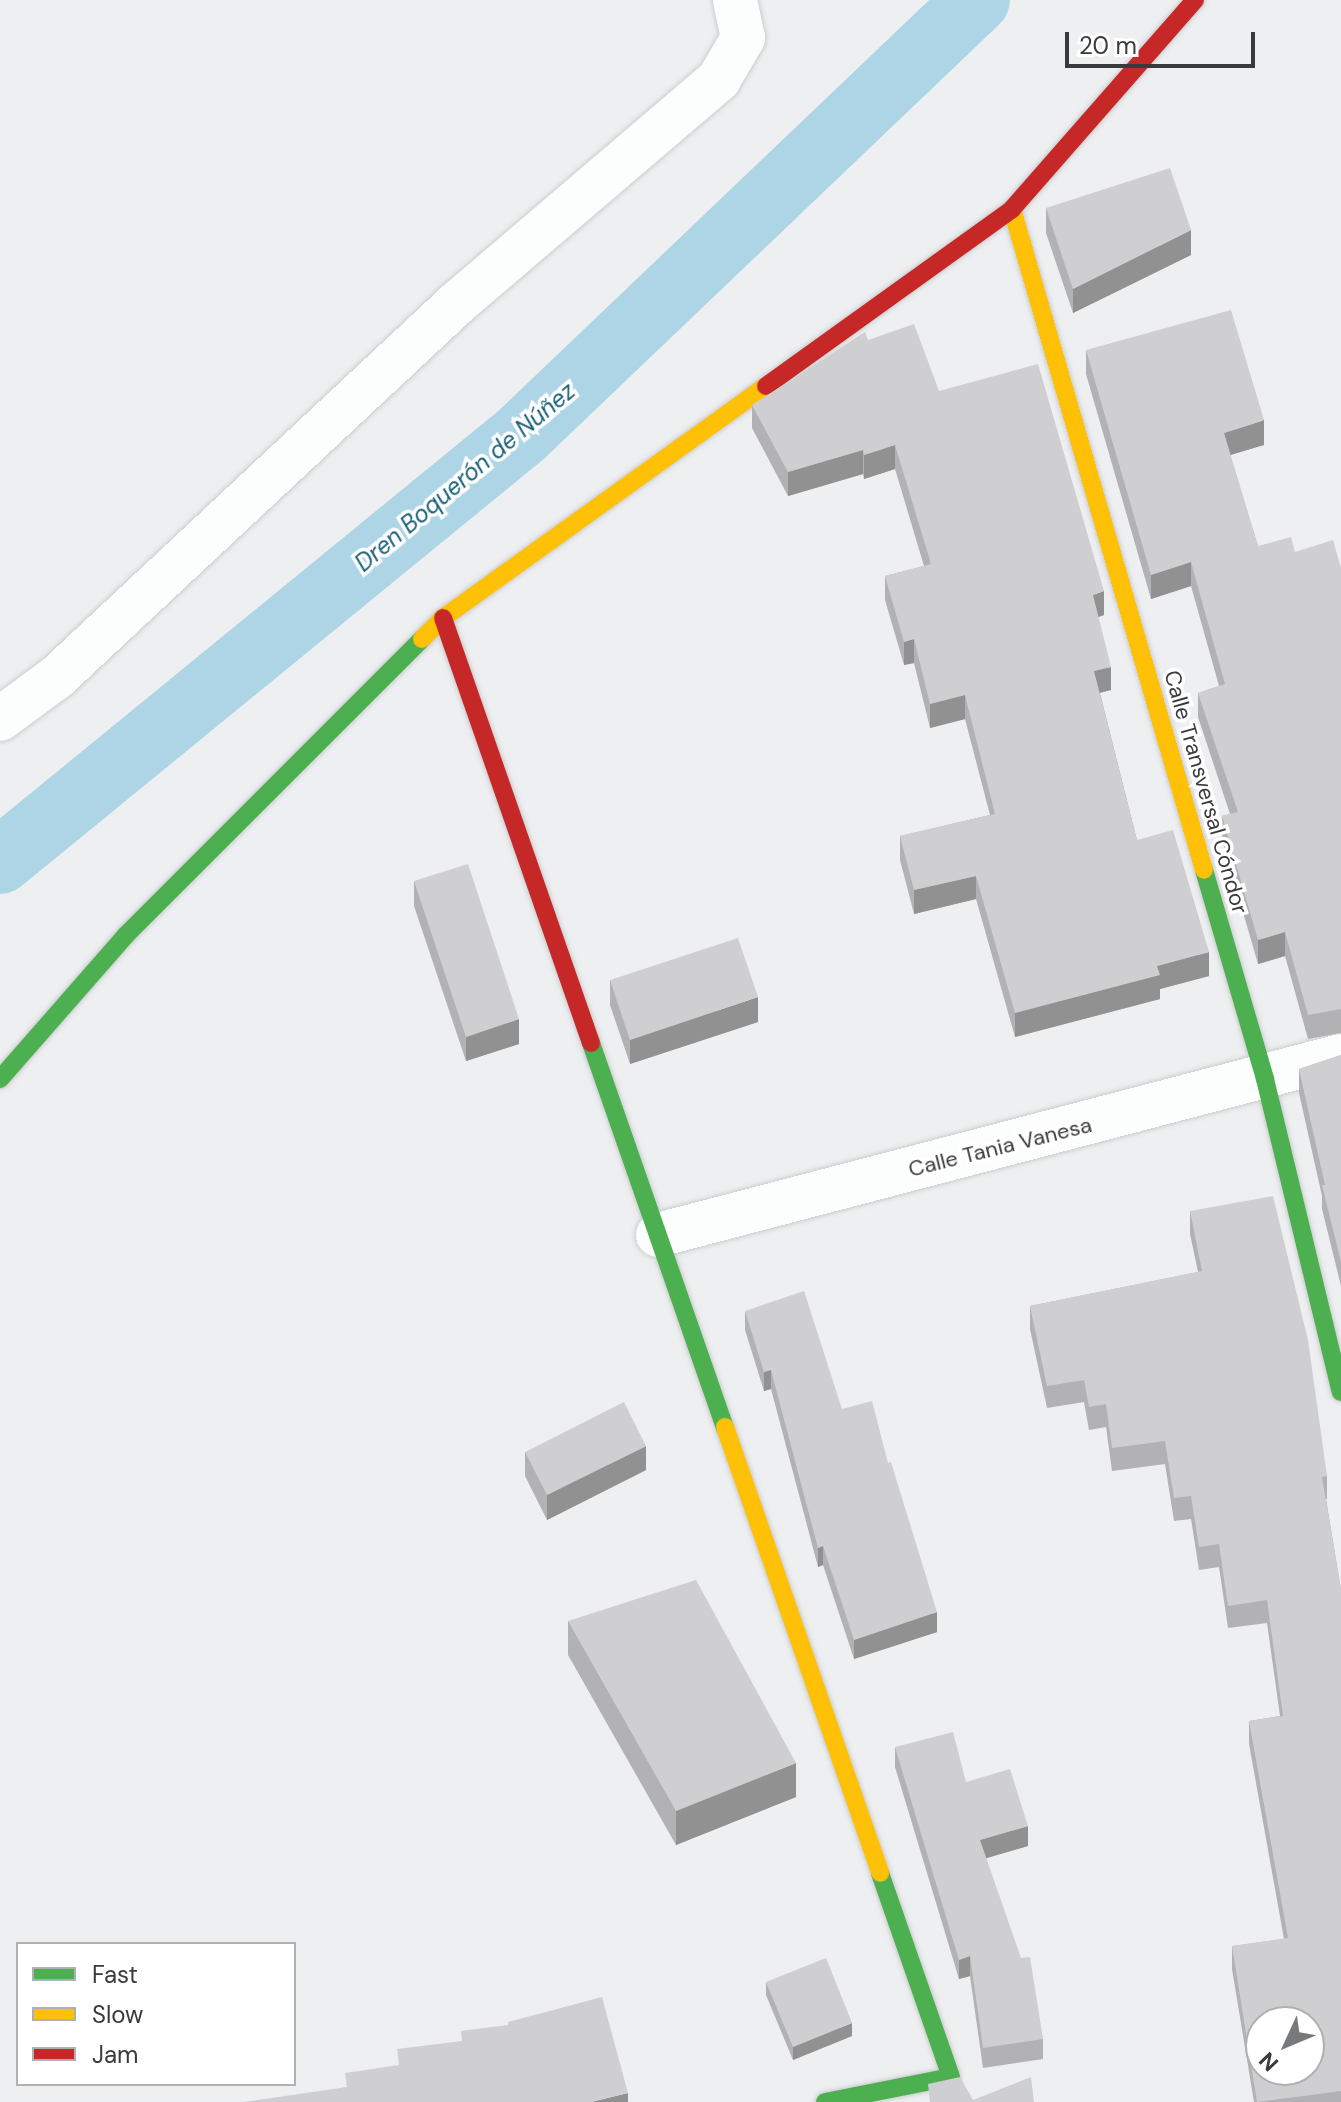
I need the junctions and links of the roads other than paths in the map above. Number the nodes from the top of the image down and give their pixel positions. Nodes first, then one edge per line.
1 (735, 0) edge
2 (1195, 0) edge
3 (1012, 209) junction
4 (443, 618) junction
5 (0, 719) edge
6 (1341, 1056) edge
7 (3, 1073) edge
8 (1265, 1079) junction
9 (658, 1235) junction
10 (1341, 1392) edge
11 (825, 2102) edge

1 - 5 street
2 - 3 street
3 - 4 street
3 - 8 street, Calle Transversal Cóndor
4 - 7 street
4 - 9 street
6 - 8 street, Calle Tania Vanesa
8 - 9 street, Calle Tania Vanesa
8 - 10 street, Calle Transversal Cóndor
9 - 11 street

